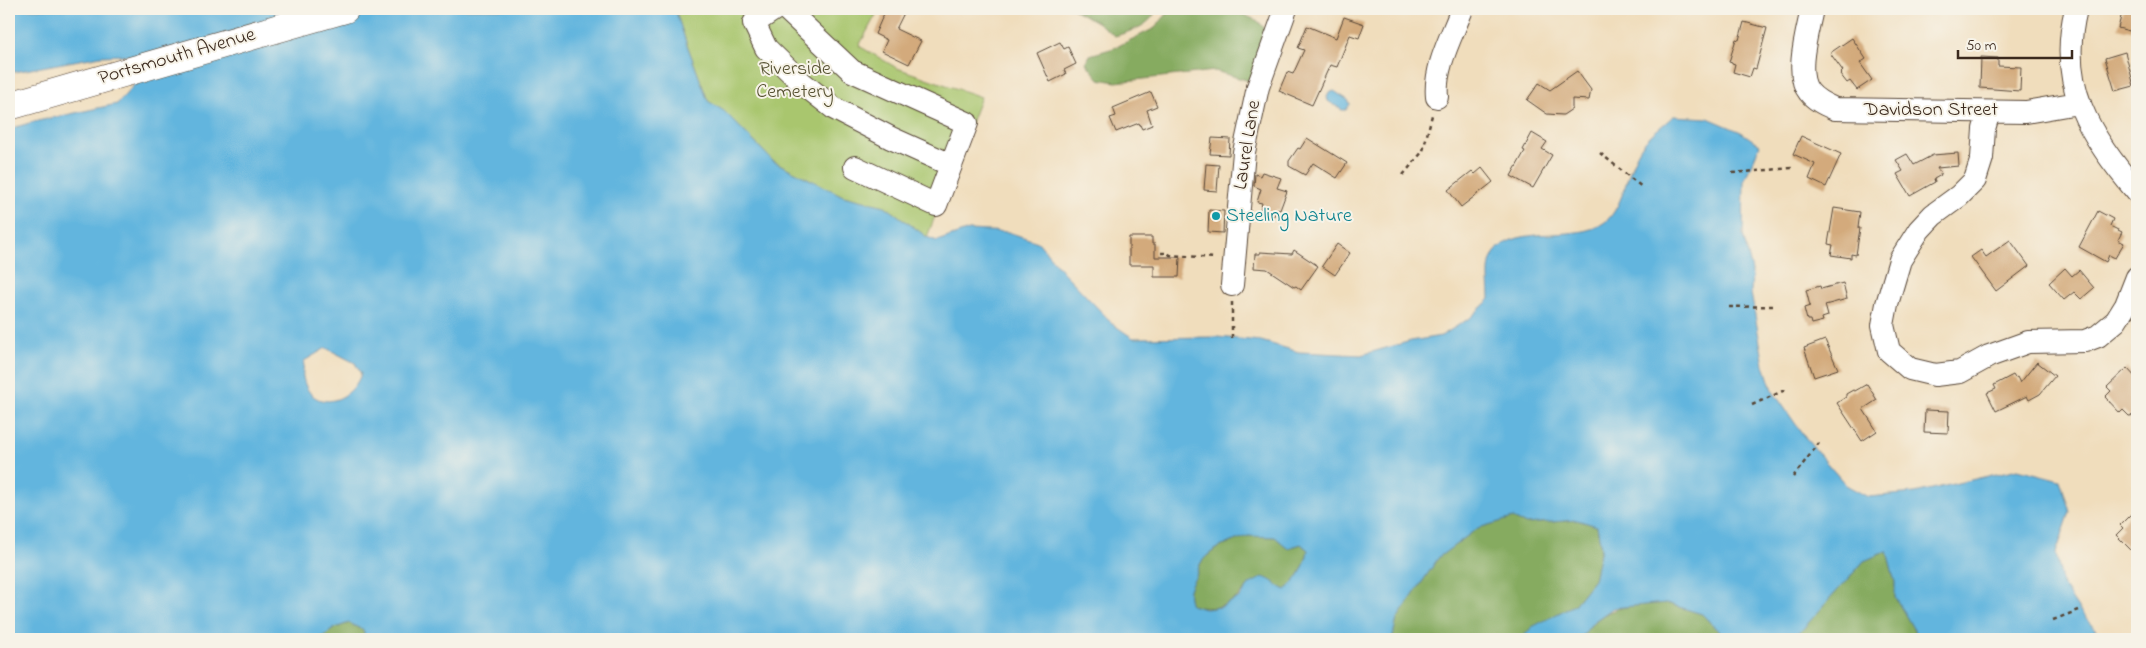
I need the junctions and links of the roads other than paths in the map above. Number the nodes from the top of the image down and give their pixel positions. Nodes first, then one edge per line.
1 (345, 9) edge
2 (775, 9) edge
3 (786, 9) edge
4 (1286, 9) edge
5 (1462, 9) edge
6 (1812, 9) edge
7 (2076, 9) edge
8 (1437, 97) road end
9 (2078, 104) junction
10 (9, 106) edge
11 (1988, 112) junction
12 (951, 165) junction
13 (855, 167) dead end
14 (2137, 192) edge
15 (2137, 277) edge
16 (1232, 285) road end

1 - 10 main road, Portsmouth Avenue
2 - 12 street
3 - 12 street
4 - 16 street, Laurel Lane
5 - 8 street
6 - 11 street, Davidson Street
7 - 9 street
9 - 11 street, Davidson Street
9 - 14 street
11 - 15 street
12 - 13 street

